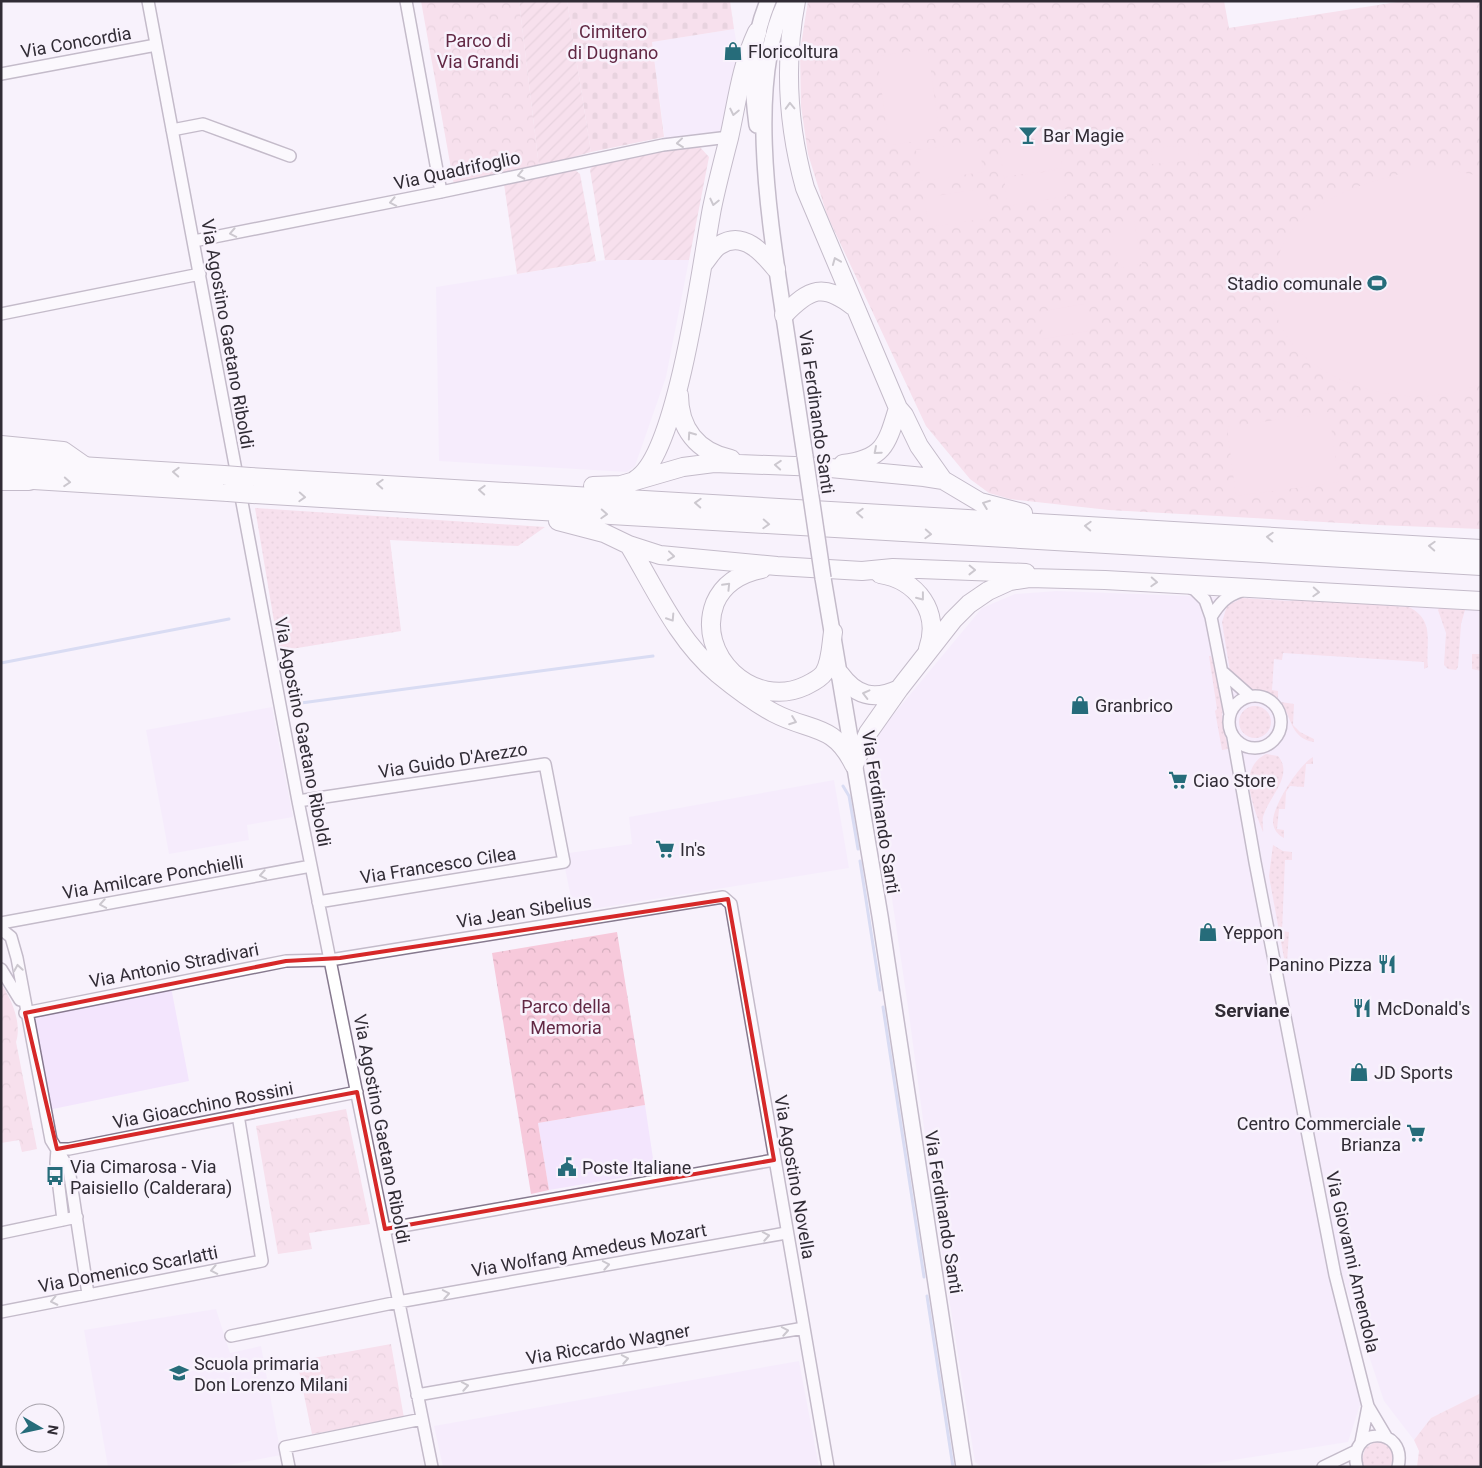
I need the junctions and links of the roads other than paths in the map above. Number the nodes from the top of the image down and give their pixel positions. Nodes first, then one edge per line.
1 (148, 1) edge
2 (406, 1) edge
3 (768, 1) edge
4 (786, 1) edge
5 (796, 1) edge
6 (757, 32) junction
7 (156, 45) junction
8 (1, 74) edge
9 (172, 130) junction
10 (729, 137) junction
11 (290, 156) dead end
12 (765, 166) junction
13 (440, 192) junction
14 (194, 241) junction
15 (704, 263) junction
16 (776, 269) junction
17 (200, 274) junction
18 (854, 306) junction
19 (1, 314) edge
20 (784, 315) junction
21 (680, 384) junction
22 (898, 408) junction
23 (1, 446) edge
24 (1, 461) edge
25 (748, 463) junction
26 (83, 466) junction
27 (820, 468) junction
28 (1, 479) edge
29 (29, 480) joint
30 (943, 480) junction
31 (630, 483) junction
32 (252, 485) junction
33 (531, 493) junction
34 (454, 506) junction
35 (1048, 524) junction
36 (629, 545) junction
37 (1481, 549) edge
38 (777, 566) junction
39 (1481, 566) edge
40 (862, 571) junction
41 (1105, 580) junction
42 (1182, 584) junction
43 (1252, 588) junction
44 (1481, 601) edge
45 (1211, 616) junction
46 (833, 632) junction
47 (926, 653) junction
48 (1223, 672) junction
49 (840, 674) junction
50 (899, 689) junction
51 (1250, 696) junction
52 (1230, 716) junction
53 (1233, 737) junction
54 (1255, 748) junction
55 (854, 765) junction
56 (1239, 772) junction
57 (298, 801) junction
58 (564, 862) joint
59 (311, 866) junction
60 (723, 897) joint
61 (318, 902) junction
62 (1, 923) edge
63 (1, 929) edge
64 (330, 960) junction
65 (1, 969) edge
66 (26, 1013) junction
67 (357, 1092) junction
68 (238, 1115) junction
69 (56, 1149) junction
70 (774, 1160) junction
71 (77, 1217) junction
72 (63, 1220) junction
73 (385, 1229) junction
74 (1, 1233) edge
75 (786, 1233) junction
76 (88, 1294) junction
77 (398, 1302) junction
78 (1, 1312) edge
79 (804, 1328) junction
80 (232, 1336) dead end
81 (417, 1395) junction
82 (1368, 1406) junction
83 (422, 1419) junction
84 (1387, 1438) junction
85 (1359, 1446) junction
86 (965, 1465) edge
87 (289, 1467) edge
88 (432, 1467) edge
89 (828, 1467) edge
90 (1323, 1467) edge
91 (1357, 1467) edge
92 (1398, 1467) edge

1 - 7 street, Via Agostino Gaetano Riboldi
2 - 13 street
3 - 6 main road
4 - 12 main road
18 -> 5 highway
6 -> 10 highway
6 - 12 main road
7 - 8 street, Via Concordia
7 - 9 street, Via Agostino Gaetano Riboldi
9 - 11 street
9 - 14 street, Via Agostino Gaetano Riboldi
10 -> 13 street, Via Quadrifoglio
10 -> 15 highway
12 - 16 main road, Via Ferdinando Santi
13 -> 14 street, Via Quadrifoglio
14 - 17 street, Via Agostino Gaetano Riboldi
15 - 16 highway
15 - 21 highway
16 - 20 main road, Via Ferdinando Santi
17 - 19 street
17 - 57 street, Via Agostino Gaetano Riboldi
18 - 20 highway
18 - 22 highway
20 - 46 main road, Via Ferdinando Santi, bridge
25 -> 21 highway
21 - 31 highway
22 -> 27 highway
22 - 30 highway
23 - 26 highway
24 - 26 highway
27 -> 25 highway
25 - 31 highway
32 -> 26 highway, bridge
27 - 30 highway
28 - 29 highway
29 -> 32 highway, bridge
35 -> 30 highway
31 - 33 highway
33 -> 32 highway
32 -> 34 highway
35 -> 33 highway
34 - 36 highway
34 -> 39 highway
37 -> 35 highway
36 -> 38 highway
36 -> 55 highway
38 - 40 highway
46 -> 38 highway
40 -> 41 highway
40 -> 47 highway
41 -> 42 highway
41 - 47 highway
42 - 43 highway
42 - 45 street
43 -> 44 highway
43 - 45 street
45 - 48 street
46 - 49 main road, Via Ferdinando Santi
47 - 50 highway
48 - 51 street
48 - 52 street
50 -> 49 highway
49 - 55 main road, Via Ferdinando Santi
50 - 55 highway
51 - 52 street
51 - 54 street
52 - 53 street
53 - 54 street
53 - 56 street, Via Giovanni Amendola
54 - 56 street
55 - 86 main road, Via Ferdinando Santi
56 - 82 street, Via Giovanni Amendola
57 - 58 street, Via Guido D'Arezzo
57 - 59 street, Via Agostino Gaetano Riboldi
58 - 61 street, Via Francesco Cilea
59 - 61 street, Via Agostino Gaetano Riboldi
59 -> 62 street, Via Amilcare Ponchielli
60 - 64 street, Via Jean Sibelius
60 - 70 street, Via Agostino Novella
61 - 64 street, Via Agostino Gaetano Riboldi
66 -> 63 street
64 - 66 street, Via Antonio Stradivari
64 - 67 street, Via Agostino Gaetano Riboldi
65 - 66 street
66 - 69 street
67 - 68 street, Via Gioacchino Rossini
67 - 73 street, Via Agostino Gaetano Riboldi
68 - 69 street, Via Gioacchino Rossini
68 -> 76 street, Via Domenico Scarlatti
69 - 71 street
69 - 72 street
70 - 73 street
70 - 75 street, Via Agostino Novella
71 - 72 street
71 - 76 street
72 - 74 street
73 - 77 street, Via Agostino Gaetano Riboldi
77 -> 75 street, Via Wolfang Amedeus Mozart
75 - 79 street, Via Agostino Novella
76 -> 78 street, Via Domenico Scarlatti
77 - 80 street, Via Wolfang Amedeus Mozart
77 - 81 street, Via Agostino Gaetano Riboldi
81 -> 79 street, Via Riccardo Wagner
79 - 89 street, Via Agostino Novella
81 - 83 street, Via Agostino Gaetano Riboldi
82 - 84 street, Via Giovanni Amendola
82 - 85 street, Via Giovanni Amendola
83 - 87 street
83 - 88 street, Via Agostino Gaetano Riboldi
84 - 85 street
84 - 92 street, Via Giovanni Amendola
85 - 90 street
85 - 91 street, Via Giovanni Amendola

